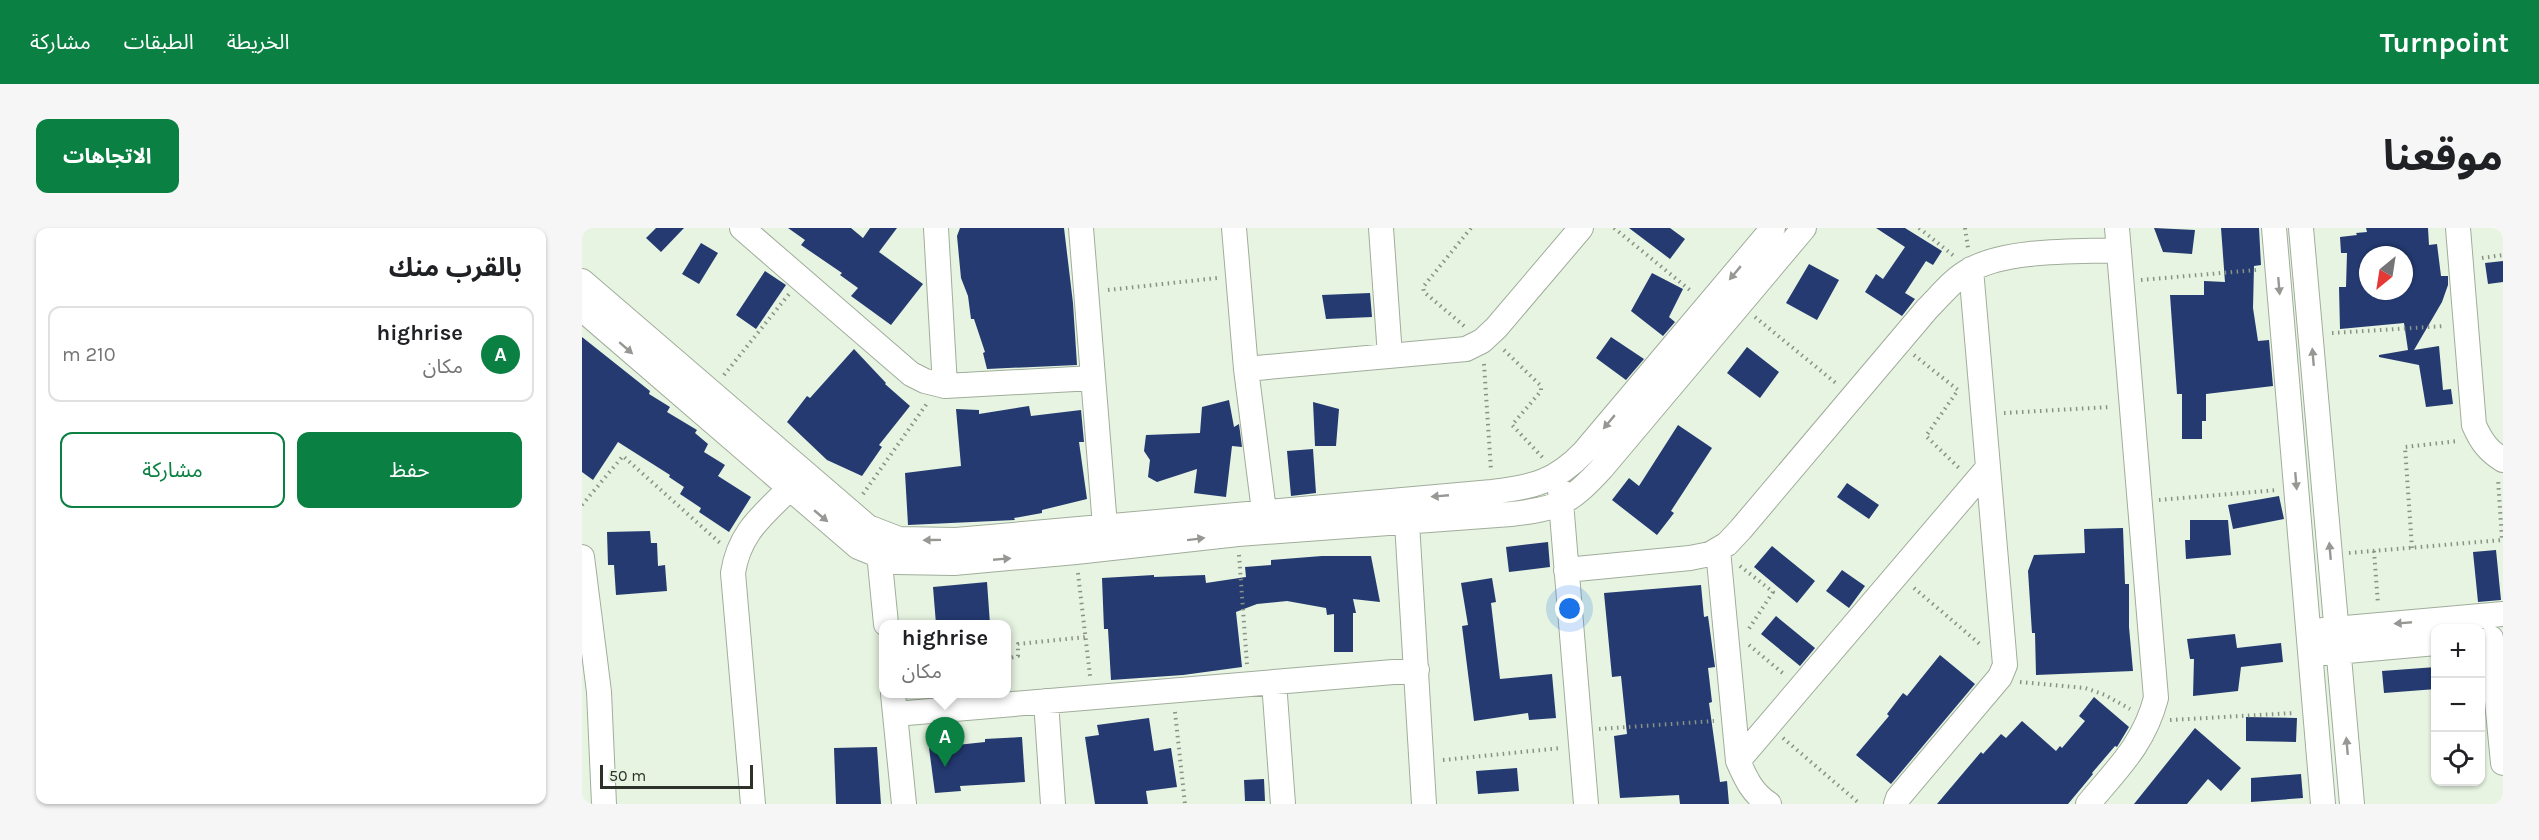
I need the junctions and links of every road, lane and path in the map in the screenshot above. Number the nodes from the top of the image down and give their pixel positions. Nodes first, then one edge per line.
1 (742, 228) edge
2 (936, 228) edge
3 (1081, 228) edge
4 (1234, 228) edge
5 (1381, 228) edge
6 (1581, 228) edge
7 (1614, 228) edge
8 (1773, 228) edge
9 (1804, 228) edge
10 (1919, 228) edge
11 (2274, 228) edge
12 (2301, 228) edge
13 (2458, 228) edge
14 (2118, 239) edge
15 (2278, 268) junction
16 (1971, 269) junction
17 (1239, 276) junction
18 (801, 279) junction
19 (582, 281) edge
20 (2122, 282) junction
21 (1086, 292) junction
22 (1708, 305) junction
23 (1740, 305) junction
24 (582, 309) edge
25 (2466, 324) junction
26 (1488, 335) junction
27 (2311, 335) junction
28 (1898, 344) junction
29 (1390, 357) junction
30 (1246, 369) junction
31 (1093, 378) junction
32 (943, 386) junction
33 (710, 392) junction
34 (1853, 397) junction
35 (2132, 406) junction
36 (1982, 414) junction
37 (2493, 451) edge
38 (1559, 475) junction
39 (1981, 476) junction
40 (2296, 488) junction
41 (789, 489) junction
42 (2140, 501) junction
43 (1561, 504) junction
44 (582, 505) edge
45 (1264, 511) junction
46 (851, 512) junction
47 (1407, 523) junction
48 (1105, 526) junction
49 (877, 531) junction
50 (1238, 534) junction
51 (2412, 548) junction
52 (1718, 550) junction
53 (2374, 551) junction
54 (1076, 552) junction
55 (2331, 555) junction
56 (582, 557) edge
57 (735, 557) junction
58 (880, 558) junction
59 (1566, 570) junction
60 (1897, 574) junction
61 (2503, 614) edge
62 (886, 620) edge
63 (2379, 625) junction
64 (1086, 637) junction
65 (2492, 638) edge
66 (2338, 640) junction
67 (2310, 643) junction
68 (2431, 643) edge
69 (1011, 658) edge
70 (2005, 665) junction
71 (1417, 670) junction
72 (1274, 682) junction
73 (1249, 683) junction
74 (1800, 688) junction
75 (1172, 691) junction
76 (1093, 698) junction
77 (1046, 701) junction
78 (894, 704) edge
79 (1734, 719) junction
80 (1768, 726) junction
81 (1581, 738) junction
82 (1738, 761) junction
83 (1421, 762) junction
84 (2503, 763) edge
85 (603, 804) edge
86 (753, 804) edge
87 (904, 804) edge
88 (1053, 804) edge
89 (1185, 804) edge
90 (1282, 804) edge
91 (1424, 804) edge
92 (1587, 804) edge
93 (1769, 804) edge
94 (1860, 804) edge
95 (1896, 804) edge
96 (2088, 804) edge
97 (2324, 804) edge
98 (2352, 804) edge

1 - 18 street
2 - 32 street
3 - 21 street
4 - 17 street
5 - 29 street
6 - 26 street
7 - 22 path
8 -> 22 street
9 - 23 street
10 - 16 path
11 - 15 street
12 - 27 street
13 - 25 street
14 - 16 street
14 - 20 street
15 - 20 path
15 -> 40 street
16 - 28 street
16 - 36 street
17 - 21 path
17 - 30 street
18 - 32 street
18 - 33 path
19 - 33 street
20 - 35 street
21 - 31 street
22 -> 38 street
23 - 34 path
23 - 43 street
24 -> 41 street
25 - 27 path
25 - 37 street
26 - 29 street
26 - 38 path
55 -> 27 street
28 - 34 street
28 - 39 path
29 - 30 street
30 - 45 street
31 - 32 street
31 - 48 street
32 - 46 path
33 - 46 street
34 - 52 street
35 - 36 path
35 - 42 street
36 - 39 street
37 - 51 path
37 - 51 path
38 - 43 street
38 -> 45 street
39 - 60 street
39 - 70 street
40 - 42 path
40 - 67 street
41 - 57 street
41 -> 58 street
42 - 96 street
43 - 47 street
43 - 59 street
44 - 57 path
45 - 48 street
46 - 49 street
47 - 50 street
47 - 71 street
48 -> 49 street
49 - 58 street
54 -> 50 street
50 - 73 path
51 - 53 path
52 - 59 street
52 - 74 path
52 - 79 street
53 - 55 path
53 - 63 path
58 -> 54 street
54 - 64 path
55 - 66 street
56 - 85 street
57 - 86 street
58 - 62 street
59 - 81 street
60 - 70 path
60 - 74 street
61 -> 63 street
63 - 66 street
64 - 69 path
64 - 76 path
65 - 84 street
66 - 67 street
66 - 68 street
98 -> 66 street
67 - 97 street
70 - 95 street
71 - 72 street
71 - 83 street
72 - 73 street
72 - 90 street
73 - 75 street
74 - 80 street
75 - 76 street
75 - 89 path
76 - 77 street
77 - 78 street
77 - 88 street
78 - 87 street
79 - 81 path
79 - 82 street
80 - 82 street
80 - 94 path
81 - 83 path
81 - 92 street
82 - 93 street
83 - 91 street

